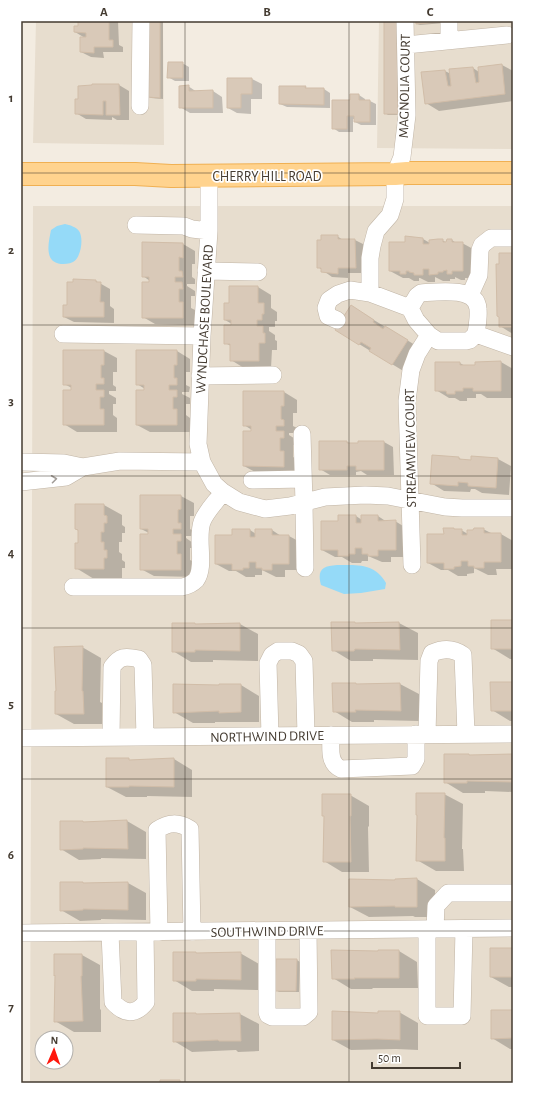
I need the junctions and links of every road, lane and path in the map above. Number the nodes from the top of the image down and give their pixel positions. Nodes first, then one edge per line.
1 (141, 21) edge
2 (405, 21) edge
3 (449, 21) edge
4 (507, 35) dead end
5 (449, 41) junction
6 (406, 45) junction
7 (140, 106) dead end
8 (513, 173) edge
9 (21, 174) edge
10 (395, 174) junction
11 (209, 176) junction
12 (136, 225) dead end
13 (209, 231) junction
14 (513, 238) edge
15 (206, 271) junction
16 (258, 272) dead end
17 (370, 293) junction
18 (470, 295) junction
19 (410, 308) junction
20 (337, 320) dead end
21 (63, 334) dead end
22 (476, 334) junction
23 (429, 335) junction
24 (202, 336) junction
25 (513, 347) edge
26 (273, 375) dead end
27 (200, 376) junction
28 (302, 434) dead end
29 (21, 462) edge
30 (202, 462) junction
31 (84, 467) junction
32 (303, 479) junction
33 (252, 480) dead end
34 (21, 482) edge
35 (223, 492) junction
36 (411, 500) junction
37 (304, 503) junction
38 (513, 508) edge
39 (412, 565) dead end
40 (305, 568) dead end
41 (74, 587) dead end
42 (421, 734) junction
43 (466, 734) junction
44 (513, 734) edge
45 (306, 735) junction
46 (331, 735) junction
47 (270, 736) junction
48 (111, 737) junction
49 (145, 737) junction
50 (21, 738) edge
51 (513, 893) edge
52 (513, 928) edge
53 (431, 929) junction
54 (464, 929) junction
55 (267, 931) junction
56 (308, 931) junction
57 (152, 932) junction
58 (192, 932) junction
59 (21, 933) edge
60 (110, 933) junction

1 - 7 street
2 - 6 street, MAGNOLIA COURT
3 - 5 street
4 - 5 street
5 - 6 street
6 - 10 street, MAGNOLIA COURT
8 - 10 main road, CHERRY HILL ROAD
9 - 11 main road, CHERRY HILL ROAD
10 - 11 main road, CHERRY HILL ROAD
10 - 17 street
11 - 13 street, WYNDCHASE BOULEVARD
12 - 13 street
13 - 15 street, WYNDCHASE BOULEVARD
14 - 18 street
15 - 16 street
15 - 24 street, WYNDCHASE BOULEVARD
17 - 19 street
17 - 20 street
18 - 19 street
18 - 22 street
19 - 23 street
21 - 24 street
22 - 23 street
22 - 25 street
23 - 36 street, STREAMVIEW COURT
24 - 27 street, WYNDCHASE BOULEVARD
26 - 27 street
27 - 30 street, WYNDCHASE BOULEVARD
28 - 32 street
29 - 31 street
30 - 31 street
30 - 35 street, WYNDCHASE BOULEVARD
34 -> 31 street
32 - 33 street
32 - 37 street
35 - 37 street, WYNDCHASE BOULEVARD
35 - 41 street
36 - 37 street, WYNDCHASE BOULEVARD
36 - 38 street, WYNDCHASE BOULEVARD
36 - 39 street, STREAMVIEW COURT
37 - 40 street
42 - 43 street, NORTHWIND DRIVE
42 - 43 street
42 - 46 street, NORTHWIND DRIVE
42 - 46 street
43 - 44 street, NORTHWIND DRIVE
45 - 46 street, NORTHWIND DRIVE
45 - 47 street, NORTHWIND DRIVE
45 - 47 street
47 - 49 street, NORTHWIND DRIVE
48 - 49 street, NORTHWIND DRIVE
48 - 49 street
48 - 50 street, NORTHWIND DRIVE
51 - 53 street
52 - 54 street, SOUTHWIND DRIVE
53 - 54 street, SOUTHWIND DRIVE
53 - 54 street
53 - 56 street, SOUTHWIND DRIVE
55 - 56 street, SOUTHWIND DRIVE
55 - 56 street
55 - 58 street, SOUTHWIND DRIVE
57 - 58 street, SOUTHWIND DRIVE
57 - 58 street
57 - 60 street, SOUTHWIND DRIVE
57 - 60 street
59 - 60 street, SOUTHWIND DRIVE

